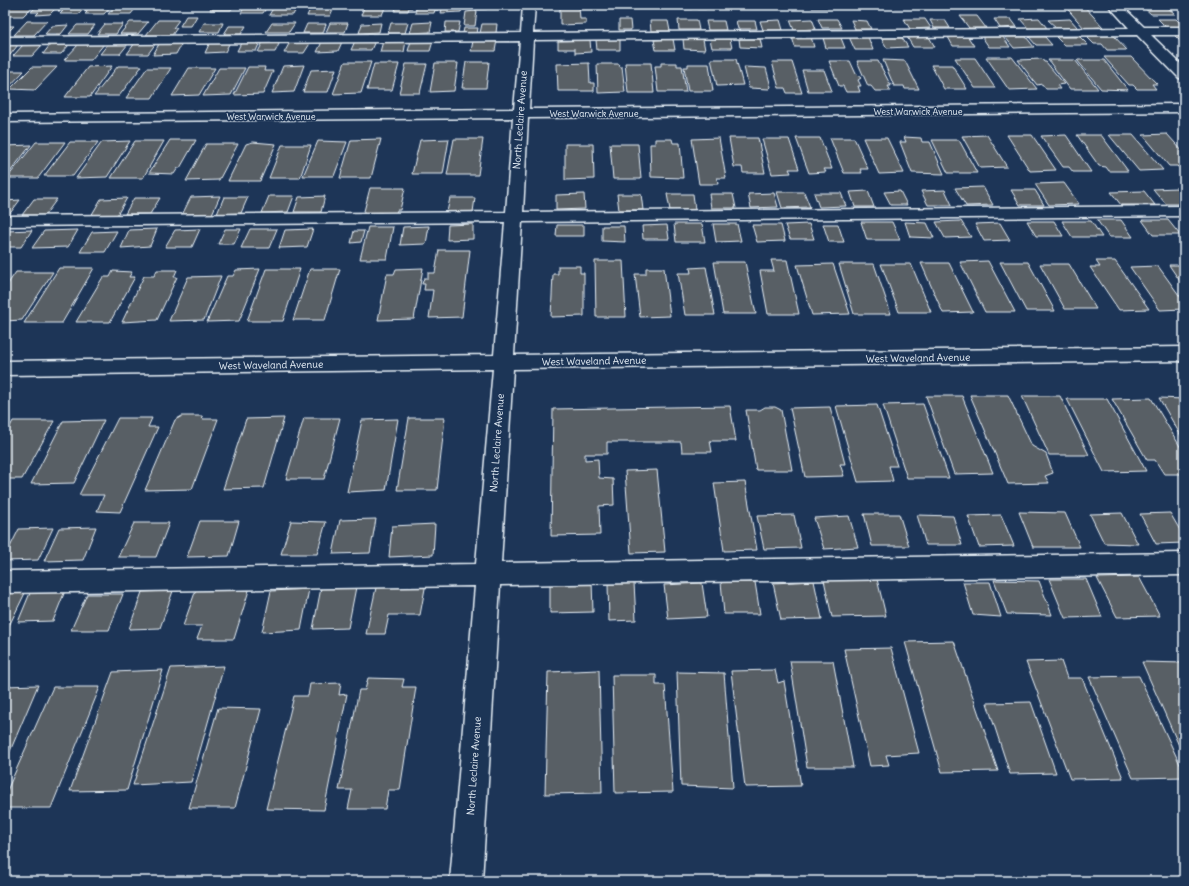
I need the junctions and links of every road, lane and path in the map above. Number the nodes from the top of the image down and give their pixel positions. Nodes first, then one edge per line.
1 (529, 5) edge
2 (1114, 5) edge
3 (1184, 31) edge
4 (1140, 32) junction
5 (526, 37) junction
6 (5, 41) edge
7 (1184, 75) edge
8 (1184, 108) edge
9 (521, 114) junction
10 (5, 118) edge
11 (1184, 211) edge
12 (514, 217) junction
13 (5, 221) edge
14 (1184, 354) edge
15 (503, 362) junction
16 (5, 368) edge
17 (1184, 564) edge
18 (488, 574) junction
19 (5, 582) edge
20 (466, 881) edge

1 - 5 street, North Leclaire Avenue
2 - 4 street
3 - 4 street
4 - 5 street
4 - 7 street
5 - 6 street
5 - 9 street, North Leclaire Avenue
8 - 9 street, West Warwick Avenue
9 - 10 street, West Warwick Avenue
9 - 12 street, North Leclaire Avenue
11 - 12 street
12 - 13 street
12 - 15 street, North Leclaire Avenue
14 - 15 street, West Waveland Avenue
15 - 16 street, West Waveland Avenue
15 - 18 street, North Leclaire Avenue
17 - 18 street
18 - 19 street
18 - 20 street, North Leclaire Avenue

